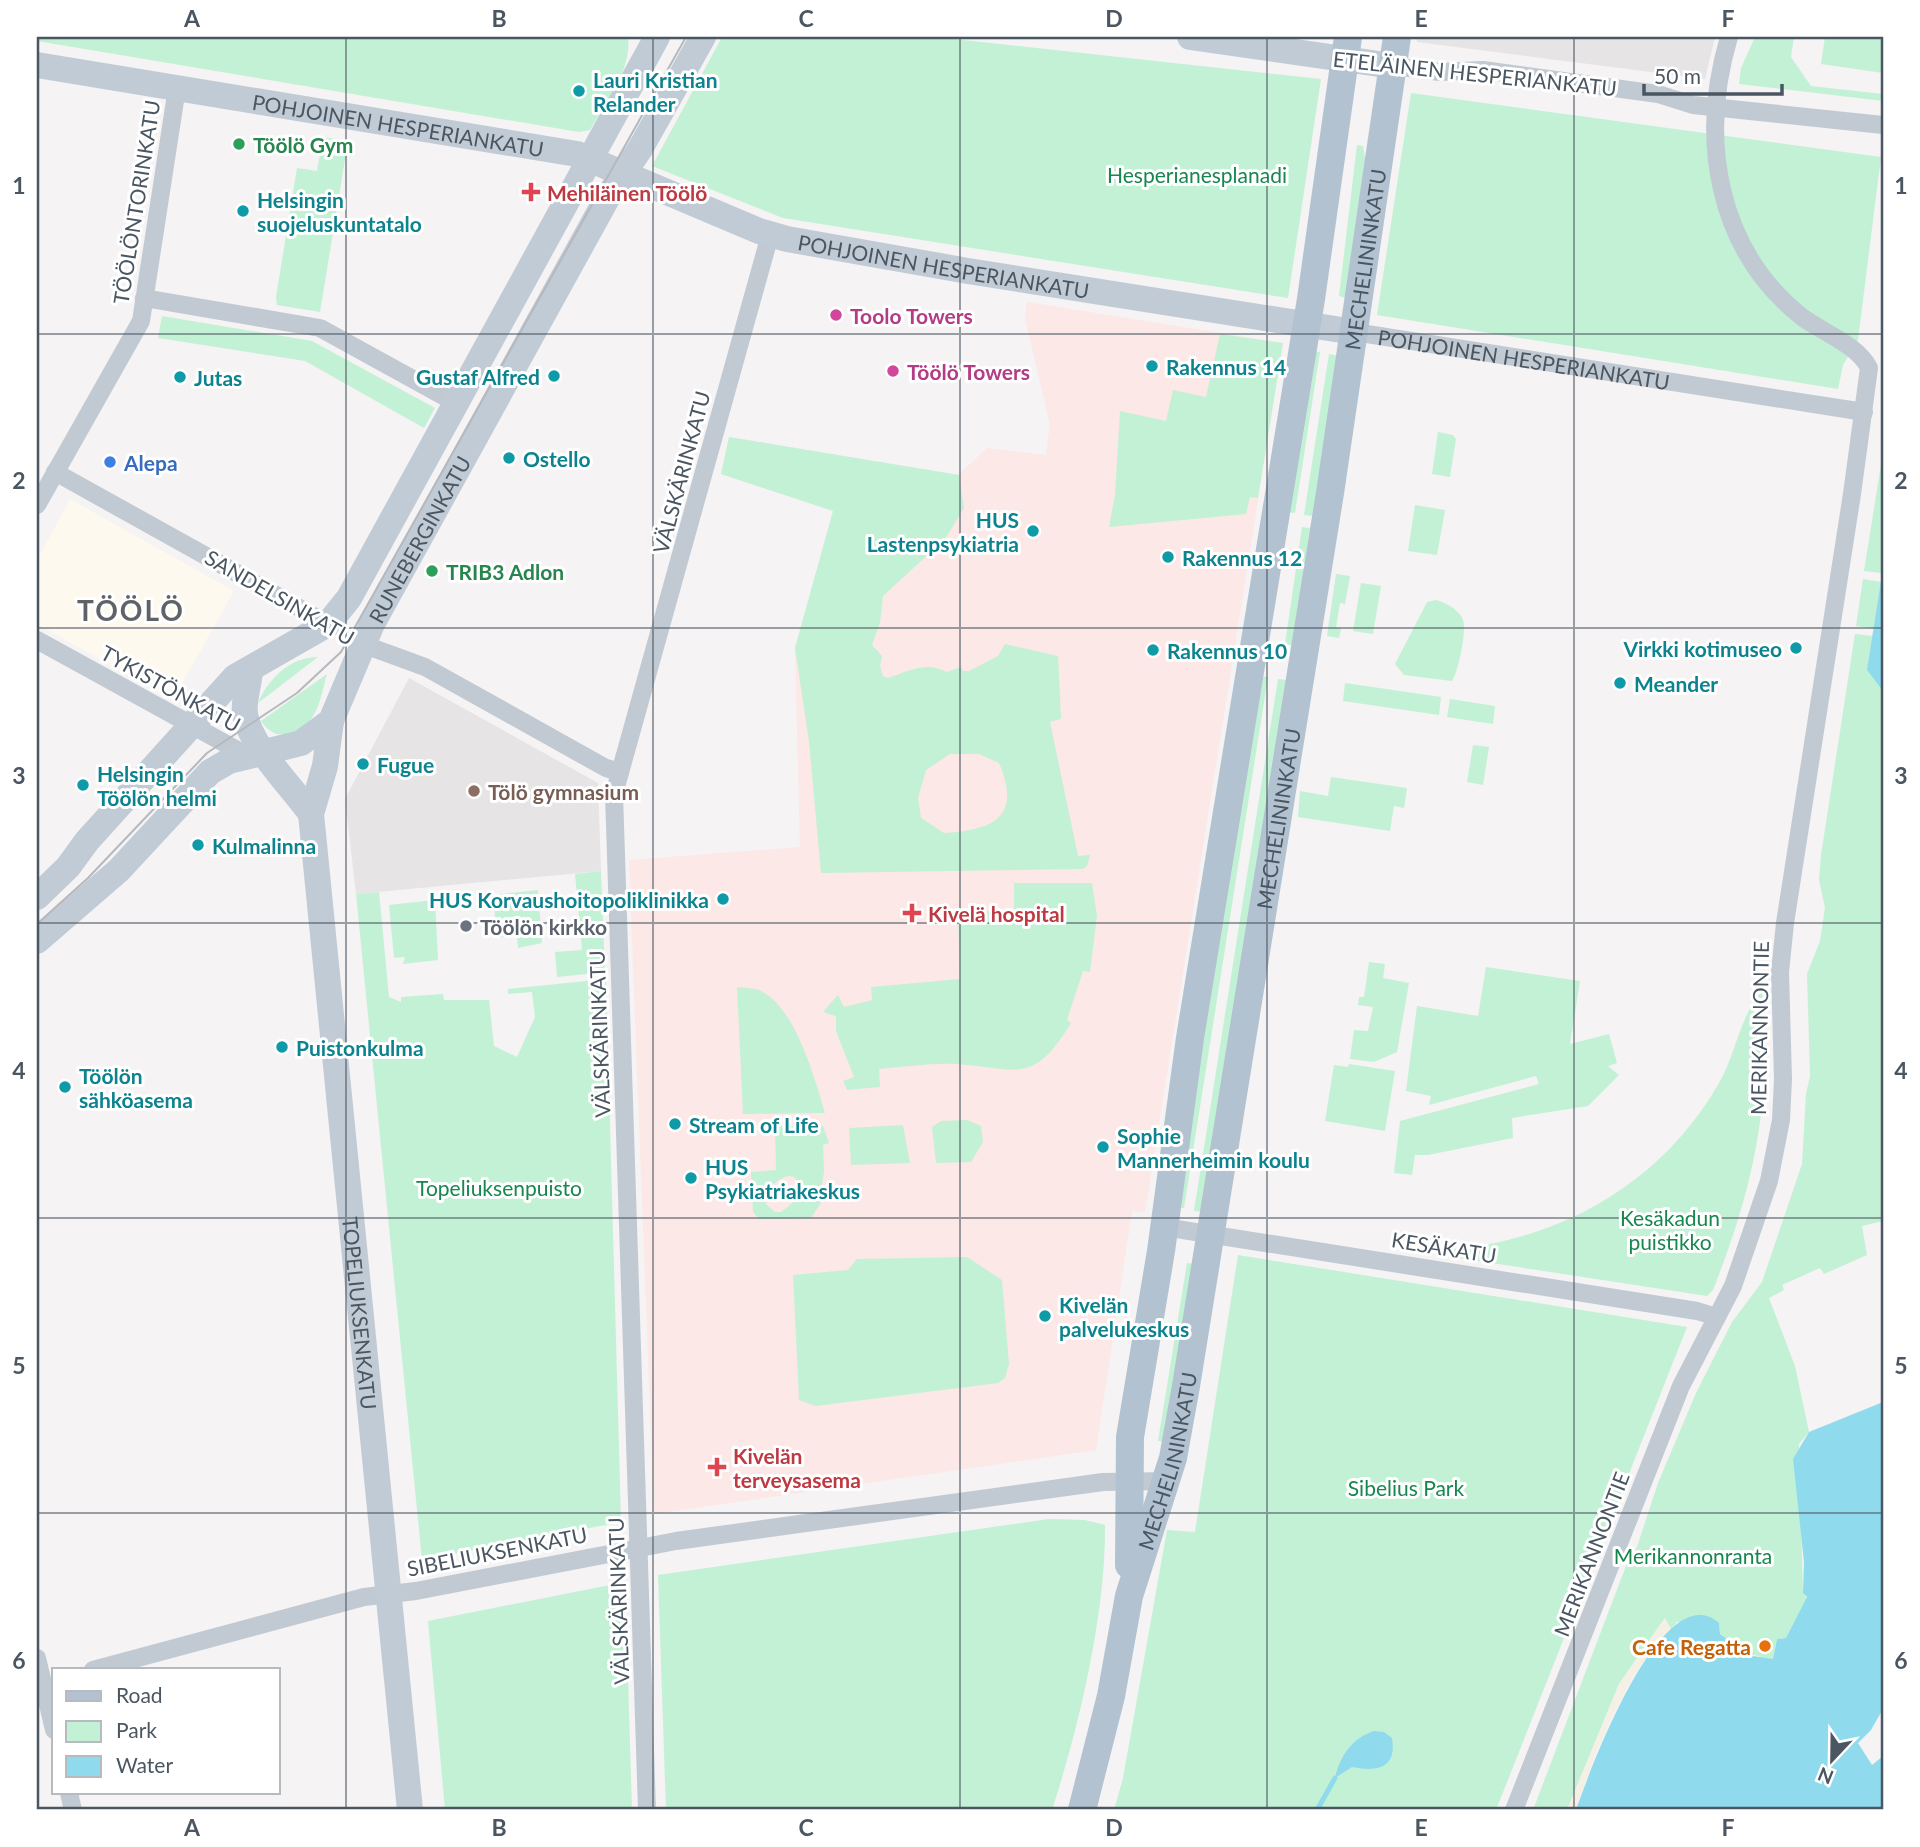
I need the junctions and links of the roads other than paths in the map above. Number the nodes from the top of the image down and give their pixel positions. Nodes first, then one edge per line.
1 (657, 37) edge
2 (703, 37) edge
3 (1190, 37) edge
4 (1397, 37) edge
5 (1729, 37) edge
6 (1346, 48) edge
7 (37, 65) edge
8 (1393, 66) junction
9 (177, 88) junction
10 (1715, 108) junction
11 (1883, 125) edge
12 (591, 160) junction
13 (622, 174) junction
14 (770, 235) junction
15 (144, 298) junction
16 (1307, 324) junction
17 (1354, 332) junction
18 (458, 404) junction
19 (1864, 412) junction
20 (55, 472) junction
21 (37, 505) edge
22 (328, 624) junction
23 (37, 640) edge
24 (362, 644) junction
25 (250, 671) junction
26 (331, 721) junction
27 (191, 725) junction
28 (255, 754) junction
29 (621, 772) junction
30 (311, 814) junction
31 (37, 897) edge
32 (37, 941) edge
33 (1164, 1227) junction
34 (1211, 1234) junction
35 (1717, 1317) junction
36 (1128, 1479) junction
37 (1167, 1481) junction
38 (639, 1547) junction
39 (389, 1594) junction
40 (1129, 1596) junction
41 (37, 1658) edge
42 (100, 1668) edge
43 (45, 1682) edge
44 (52, 1719) edge
45 (410, 1810) edge
46 (647, 1810) edge
47 (1082, 1810) edge
48 (1514, 1810) edge

1 - 12 main road, RUNEBERGINKATU
2 - 13 main road, RUNEBERGINKATU
3 - 6 main road, ETELÄINEN HESPERIANKATU
4 - 8 main road, MECHELININKATU
5 - 10 street
6 - 8 main road, ETELÄINEN HESPERIANKATU
6 - 16 main road, MECHELININKATU
7 - 9 main road, POHJOINEN HESPERIANKATU
8 - 10 street, ETELÄINEN HESPERIANKATU
8 - 17 main road, MECHELININKATU
9 - 12 main road, POHJOINEN HESPERIANKATU
9 - 15 street, TÖÖLÖNTORINKATU
10 - 11 street, ETELÄINEN HESPERIANKATU
10 - 19 street, MERIKANNONTIE
12 - 13 main road, POHJOINEN HESPERIANKATU
12 - 18 main road, RUNEBERGINKATU
13 - 14 main road, POHJOINEN HESPERIANKATU
13 - 24 main road, RUNEBERGINKATU
14 - 16 main road, POHJOINEN HESPERIANKATU
14 - 29 street, VÄLSKÄRINKATU
15 - 18 street
15 - 20 street, TÖÖLÖNTORINKATU
16 - 17 main road, POHJOINEN HESPERIANKATU
16 - 33 main road, MECHELININKATU
17 - 19 street, POHJOINEN HESPERIANKATU
17 - 34 main road, MECHELININKATU
18 - 22 main road, RUNEBERGINKATU
19 - 35 street, MERIKANNONTIE
20 - 21 street, TÖÖLÖNTORINKATU
20 - 22 street, SANDELSINKATU
22 - 24 main road, SANDELSINKATU
22 - 25 main road, RUNEBERGINKATU
23 - 27 street, TYKISTÖNKATU
24 - 26 main road, RUNEBERGINKATU
24 - 29 street, SANDELSINKATU
25 - 27 main road, RUNEBERGINKATU
25 - 28 main road
26 - 28 main road
26 - 30 main road, TOPELIUKSENKATU
27 - 28 street, TYKISTÖNKATU
27 - 31 main road, RUNEBERGINKATU
28 - 30 main road
28 - 32 main road
29 - 38 street, VÄLSKÄRINKATU
30 - 39 main road, TOPELIUKSENKATU
33 - 34 street, KESÄKATU
33 - 36 main road, MECHELININKATU
34 - 35 street, KESÄKATU
34 - 37 main road, MECHELININKATU
35 - 48 street, MERIKANNONTIE
36 - 37 street, SIBELIUKSENKATU
36 - 38 street, SIBELIUKSENKATU
36 - 40 main road, MECHELININKATU
37 - 40 main road, MECHELININKATU
38 - 39 street, SIBELIUKSENKATU
38 - 46 street, VÄLSKÄRINKATU
39 - 42 street, SIBELIUKSENKATU
39 - 45 main road, TOPELIUKSENKATU
40 - 47 main road, MECHELININKATU
41 - 43 street
43 - 44 street

